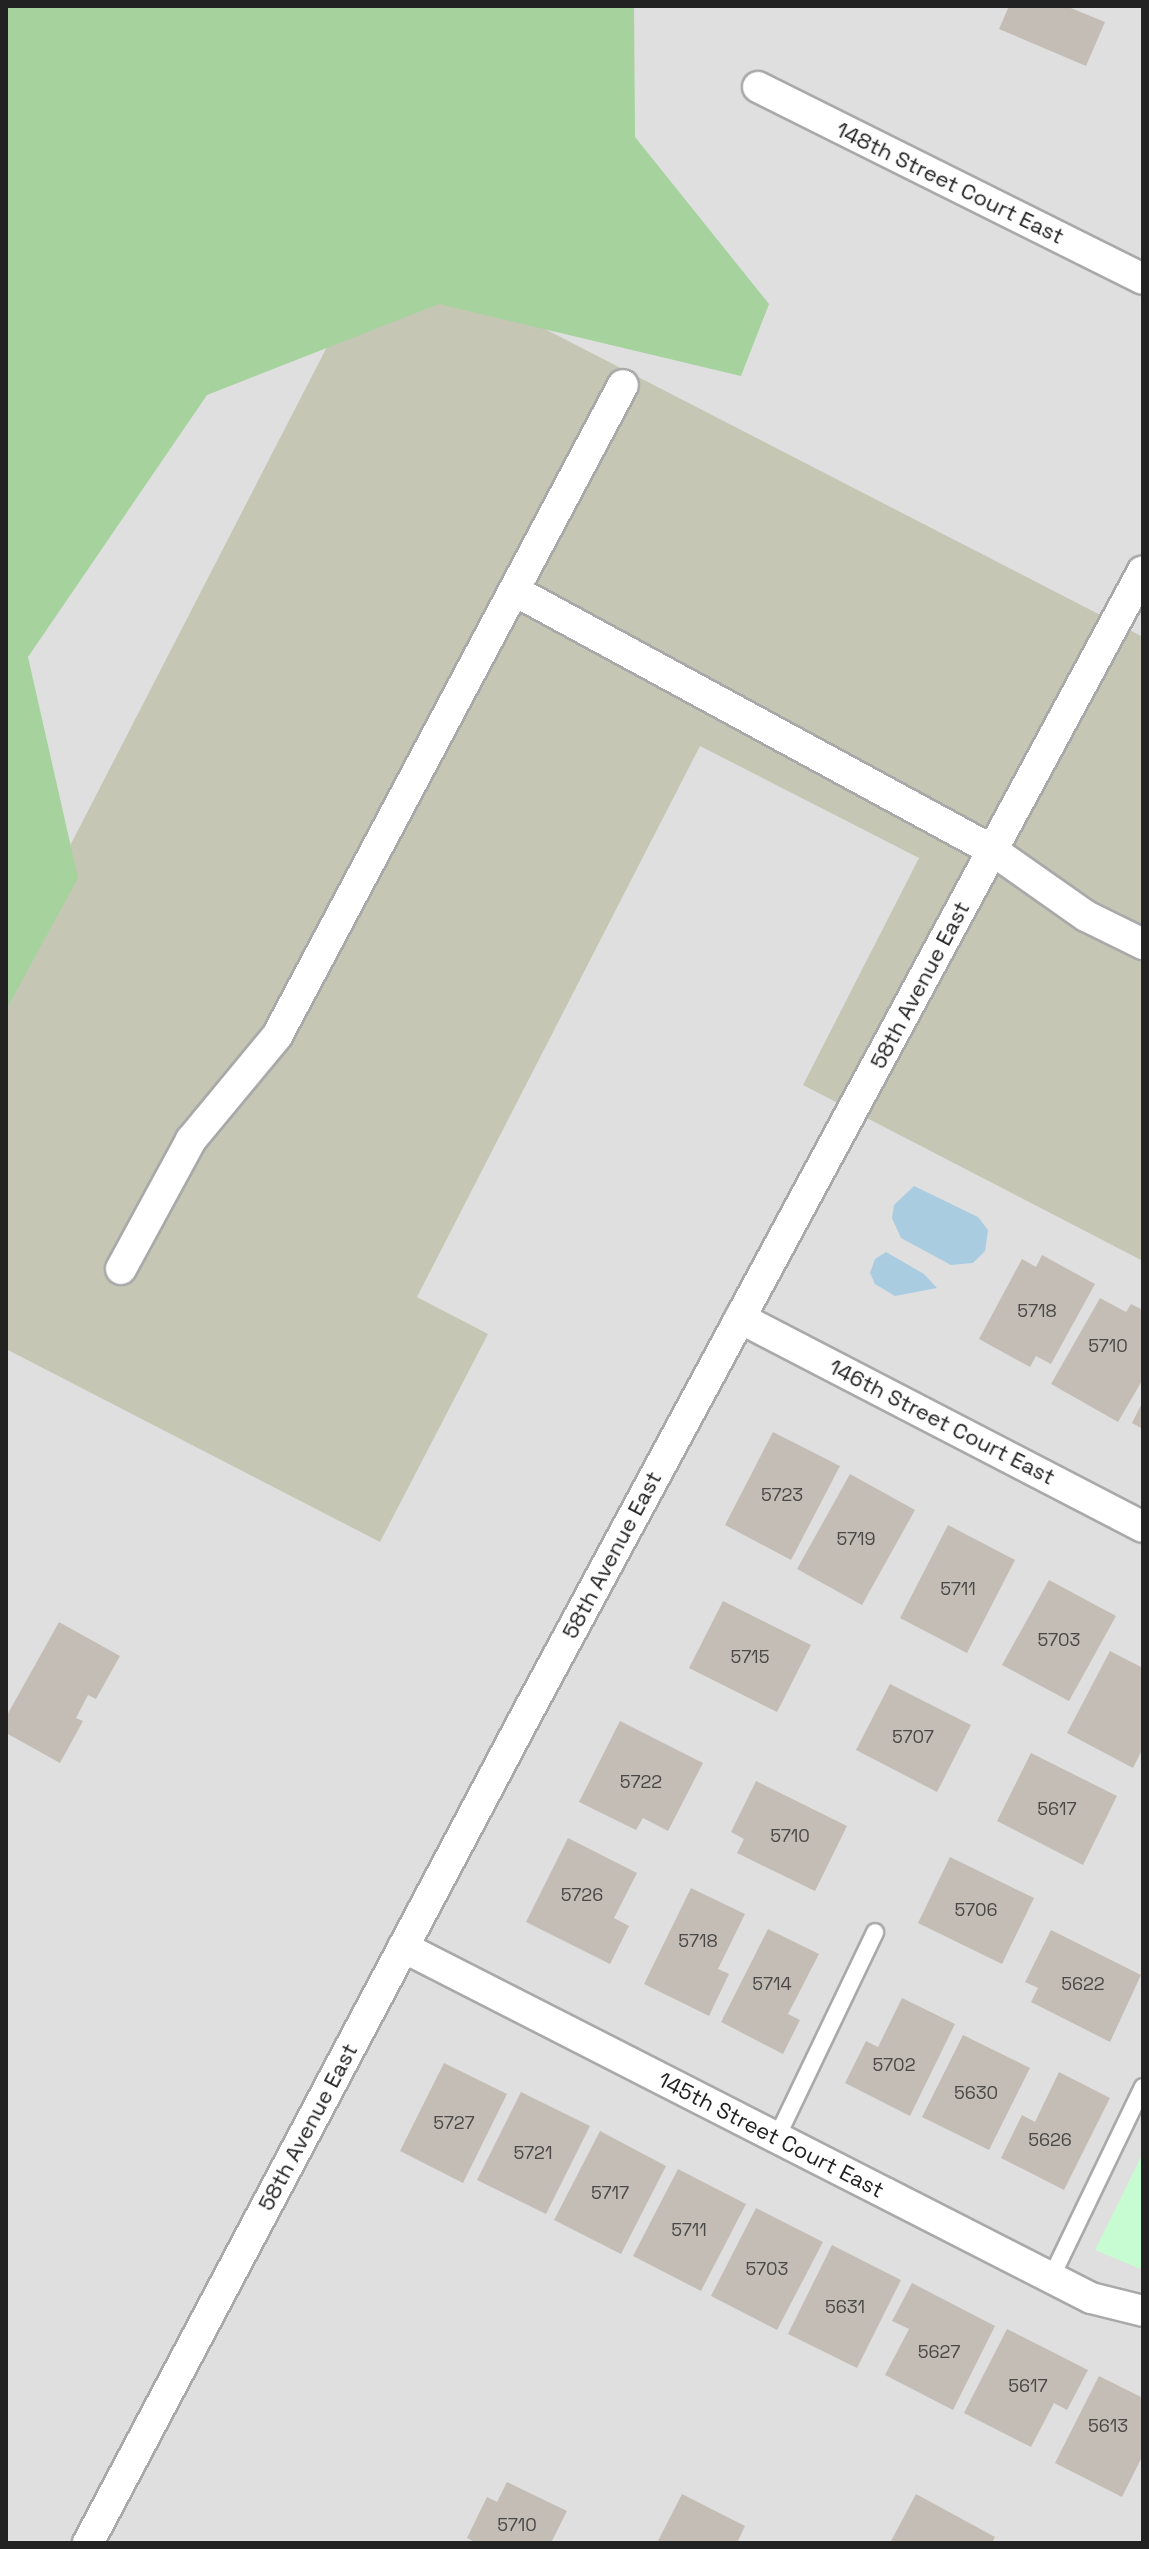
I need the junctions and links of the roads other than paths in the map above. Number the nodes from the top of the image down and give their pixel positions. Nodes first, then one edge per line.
1 (758, 87) dead end
2 (1143, 279) edge
3 (623, 385) dead end
4 (1143, 571) edge
5 (515, 591) junction
6 (992, 850) junction
7 (1143, 944) edge
8 (121, 1269) dead end
9 (740, 1318) junction
10 (1143, 1527) edge
11 (875, 1932) dead end
12 (403, 1947) junction
13 (1143, 2087) edge
14 (777, 2137) junction
15 (1051, 2278) junction
16 (1143, 2311) edge
17 (88, 2543) edge

1 - 2 street, 148th Street Court East
3 - 5 street
4 - 6 street, 58th Avenue East
5 - 6 street
5 - 8 street
6 - 7 street
6 - 9 street, 58th Avenue East
9 - 10 street, 146th Street Court East
9 - 12 street, 58th Avenue East
11 - 14 lane
12 - 14 street, 145th Street Court East
12 - 17 street, 58th Avenue East
13 - 15 lane
14 - 15 street, 145th Street Court East
15 - 16 street, 145th Street Court East

